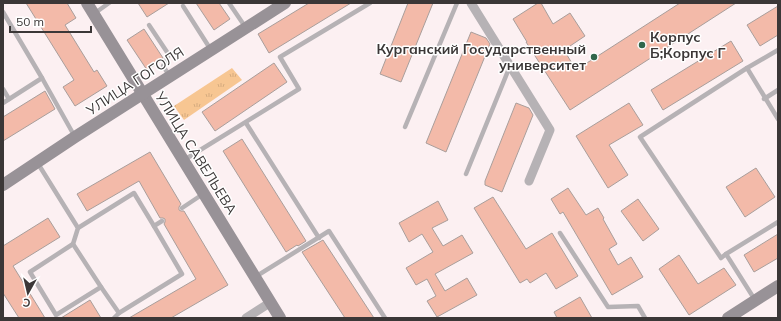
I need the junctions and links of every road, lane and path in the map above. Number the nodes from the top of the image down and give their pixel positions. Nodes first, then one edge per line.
1 (87, 3) edge
2 (110, 3) edge
3 (229, 3) edge
4 (285, 3) edge
5 (370, 3) edge
6 (457, 3) edge
7 (471, 3) edge
8 (184, 6) dead end
9 (3, 12) edge
10 (94, 14) junction
11 (149, 25) dead end
12 (246, 28) junction
13 (211, 50) junction
14 (778, 50) edge
15 (510, 66) junction
16 (747, 68) junction
17 (170, 76) junction
18 (42, 78) junction
19 (3, 89) edge
20 (778, 90) edge
21 (143, 94) junction
22 (9, 99) junction
23 (764, 99) junction
24 (3, 103) edge
25 (778, 119) edge
26 (246, 123) junction
27 (405, 127) dead end
28 (75, 137) junction
29 (184, 160) junction
30 (37, 162) junction
31 (466, 174) dead end
32 (529, 181) dead end
33 (3, 184) edge
34 (204, 194) junction
35 (182, 208) dead end
36 (162, 221) dead end
37 (778, 222) edge
38 (154, 226) junction
39 (78, 228) junction
40 (560, 233) dead end
41 (319, 238) junction
42 (73, 244) junction
43 (726, 254) junction
44 (255, 277) junction
45 (778, 286) edge
46 (101, 287) junction
47 (755, 300) junction
48 (271, 302) junction
49 (119, 313) junction
50 (114, 318) edge
51 (246, 318) edge
52 (280, 318) edge
53 (385, 318) edge
54 (645, 318) edge
55 (728, 318) edge

1 - 10 street, УЛИЦА САВЕЛЬЕВА
2 - 10 lane
3 - 12 lane
4 - 12 street, УЛИЦА ГОГОЛЯ
5 - 26 lane
6 - 27 lane
7 - 15 street
8 - 13 lane
9 - 18 lane
10 - 21 street, УЛИЦА САВЕЛЬЕВА
11 - 17 lane
12 - 13 street, УЛИЦА ГОГОЛЯ
13 - 17 street, УЛИЦА ГОГОЛЯ
14 - 16 lane
15 - 31 lane
15 - 32 street
16 - 23 lane
16 - 43 lane
17 - 21 street, УЛИЦА ГОГОЛЯ
18 - 22 lane
18 - 28 lane
19 - 22 lane
20 - 23 lane
21 - 28 street, УЛИЦА ГОГОЛЯ
21 - 29 street, УЛИЦА САВЕЛЬЕВА
22 - 24 lane
23 - 25 lane
26 - 29 lane
26 - 41 lane
28 - 30 street, УЛИЦА ГОГОЛЯ
29 - 34 street, УЛИЦА САВЕЛЬЕВА
30 - 33 street, УЛИЦА ГОГОЛЯ
30 - 39 lane
34 - 35 lane
34 - 44 street, УЛИЦА САВЕЛЬЕВА
36 - 38 lane
37 - 43 lane
38 - 39 lane
38 - 49 lane
39 - 42 lane
40 - 54 lane
41 - 44 lane
41 - 53 lane
42 - 46 lane
42 - 46 lane
43 - 47 lane
44 - 48 street, УЛИЦА САВЕЛЬЕВА
45 - 47 street
46 - 49 lane
47 - 55 street
48 - 51 street
48 - 52 street, УЛИЦА САВЕЛЬЕВА
49 - 50 lane

